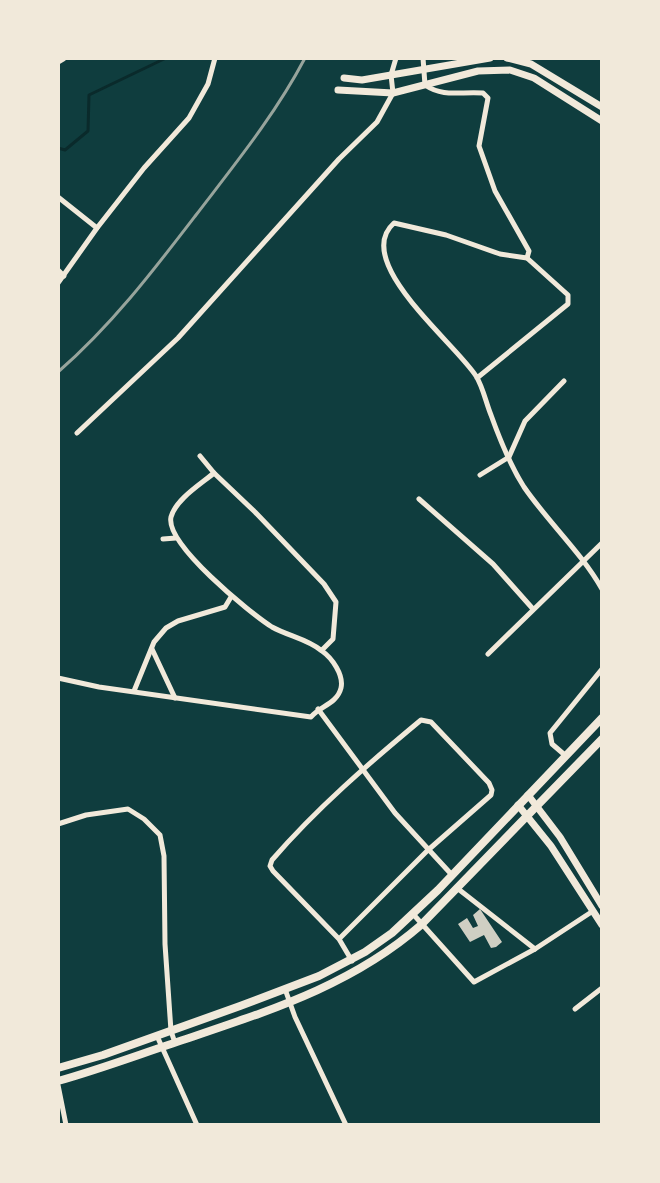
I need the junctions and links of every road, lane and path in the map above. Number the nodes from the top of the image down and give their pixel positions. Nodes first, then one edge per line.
1 (215, 58) edge
2 (396, 58) edge
3 (423, 58) edge
4 (490, 58) edge
5 (507, 58) edge
6 (424, 69) junction
7 (391, 75) junction
8 (344, 78) dead end
9 (425, 85) junction
10 (338, 90) dead end
11 (393, 93) junction
12 (602, 107) edge
13 (602, 121) edge
14 (60, 200) edge
15 (58, 208) edge
16 (97, 228) junction
17 (527, 258) junction
18 (58, 270) edge
19 (64, 276) junction
20 (58, 283) edge
21 (477, 378) junction
22 (564, 381) dead end
23 (77, 433) dead end
24 (200, 456) dead end
25 (509, 457) junction
26 (214, 473) junction
27 (480, 475) dead end
28 (419, 499) dead end
29 (176, 538) junction
30 (163, 539) dead end
31 (602, 543) edge
32 (583, 562) junction
33 (602, 589) edge
34 (231, 597) junction
35 (533, 609) junction
36 (152, 648) junction
37 (322, 650) junction
38 (488, 654) dead end
39 (602, 669) edge
40 (58, 678) edge
41 (134, 691) junction
42 (175, 698) junction
43 (318, 709) junction
44 (602, 718) edge
45 (602, 739) edge
46 (567, 756) junction
47 (361, 769) junction
48 (528, 795) junction
49 (518, 805) junction
50 (536, 806) junction
51 (526, 815) junction
52 (58, 824) edge
53 (427, 851) junction
54 (452, 875) junction
55 (457, 888) junction
56 (602, 906) edge
57 (593, 911) junction
58 (413, 914) junction
59 (421, 925) junction
60 (602, 925) edge
61 (339, 939) junction
62 (535, 949) junction
63 (352, 961) junction
64 (602, 988) edge
65 (285, 989) junction
66 (288, 1002) junction
67 (575, 1009) dead end
68 (171, 1031) junction
69 (157, 1036) junction
70 (175, 1043) junction
71 (161, 1048) junction
72 (93, 1059) junction
73 (58, 1068) edge
74 (96, 1070) junction
75 (58, 1083) edge
76 (66, 1125) edge
77 (197, 1125) edge
78 (346, 1125) edge

1 - 16 street
2 - 7 street
3 - 6 street
4 - 6 main road
5 - 12 main road
6 - 7 main road
6 - 9 street
7 - 8 main road
7 - 11 street
9 - 11 main road
9 - 13 main road
9 - 17 street
10 - 11 main road
11 - 23 street
14 - 15 street
14 - 16 street
16 - 19 street
17 - 21 street
17 - 21 street
18 - 19 street
19 - 20 street
21 - 25 street
22 - 25 street
24 - 26 street
25 - 27 street
25 - 32 street
26 - 29 street
26 - 37 street
28 - 35 street
29 - 30 street
29 - 34 street
31 - 32 street
32 - 33 street
32 - 35 street
34 - 36 street
34 - 37 street
35 - 38 street
36 - 41 street
36 - 42 street
37 - 43 street
39 - 46 street
40 - 41 street
41 - 42 street
42 - 43 street
43 - 47 street
44 - 46 main road
45 - 50 main road
46 - 48 main road
47 - 53 street
47 - 53 street
47 - 61 street
48 - 49 main road
48 - 50 main road
49 - 51 main road
49 - 54 main road
50 - 51 main road
50 - 56 main road
51 - 55 main road
51 - 57 main road
52 - 68 street
53 - 54 street
53 - 61 street
54 - 58 main road
55 - 59 main road
55 - 62 street
57 - 60 main road
57 - 62 street
58 - 59 street
58 - 63 main road
59 - 62 street
59 - 66 main road
61 - 63 street
63 - 65 main road
64 - 67 street
65 - 66 street
65 - 68 main road
66 - 70 main road
66 - 78 street
68 - 69 main road
68 - 70 street
69 - 71 street
69 - 72 main road
70 - 71 main road
71 - 74 main road
71 - 77 street
72 - 73 main road
72 - 74 main road
74 - 75 main road
75 - 76 street

